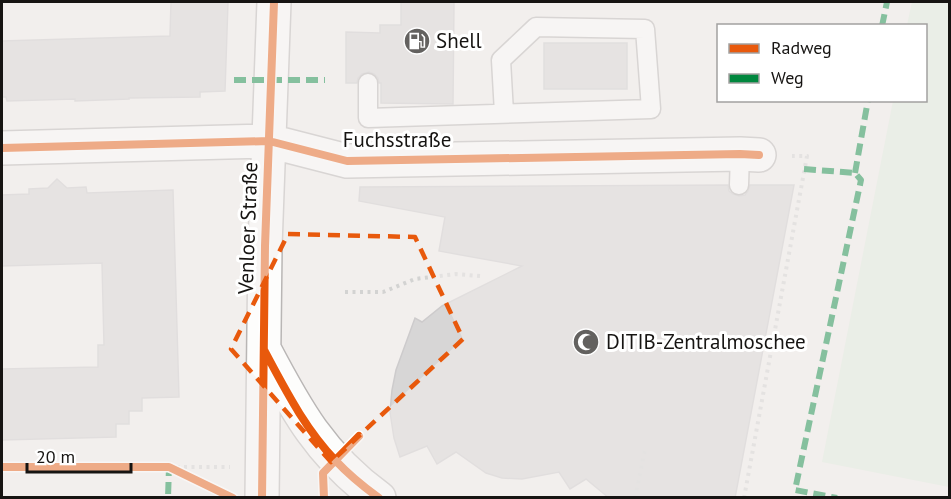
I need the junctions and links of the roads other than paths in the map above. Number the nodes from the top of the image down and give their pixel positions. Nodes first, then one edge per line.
1 (274, 2) edge
2 (368, 83) dead end
3 (504, 113) junction
4 (268, 141) junction
5 (2, 148) edge
6 (746, 165) road end
7 (263, 347) junction
8 (262, 498) edge
9 (379, 498) edge

1 - 4 street, Venloer Straße
2 - 3 lane
3 - 3 lane
4 - 5 street, Fuchsstraße
4 - 6 street, Fuchsstraße
4 - 7 street, Venloer Straße
7 - 8 street, Venloer Straße
7 - 9 street, Venloer Straße

